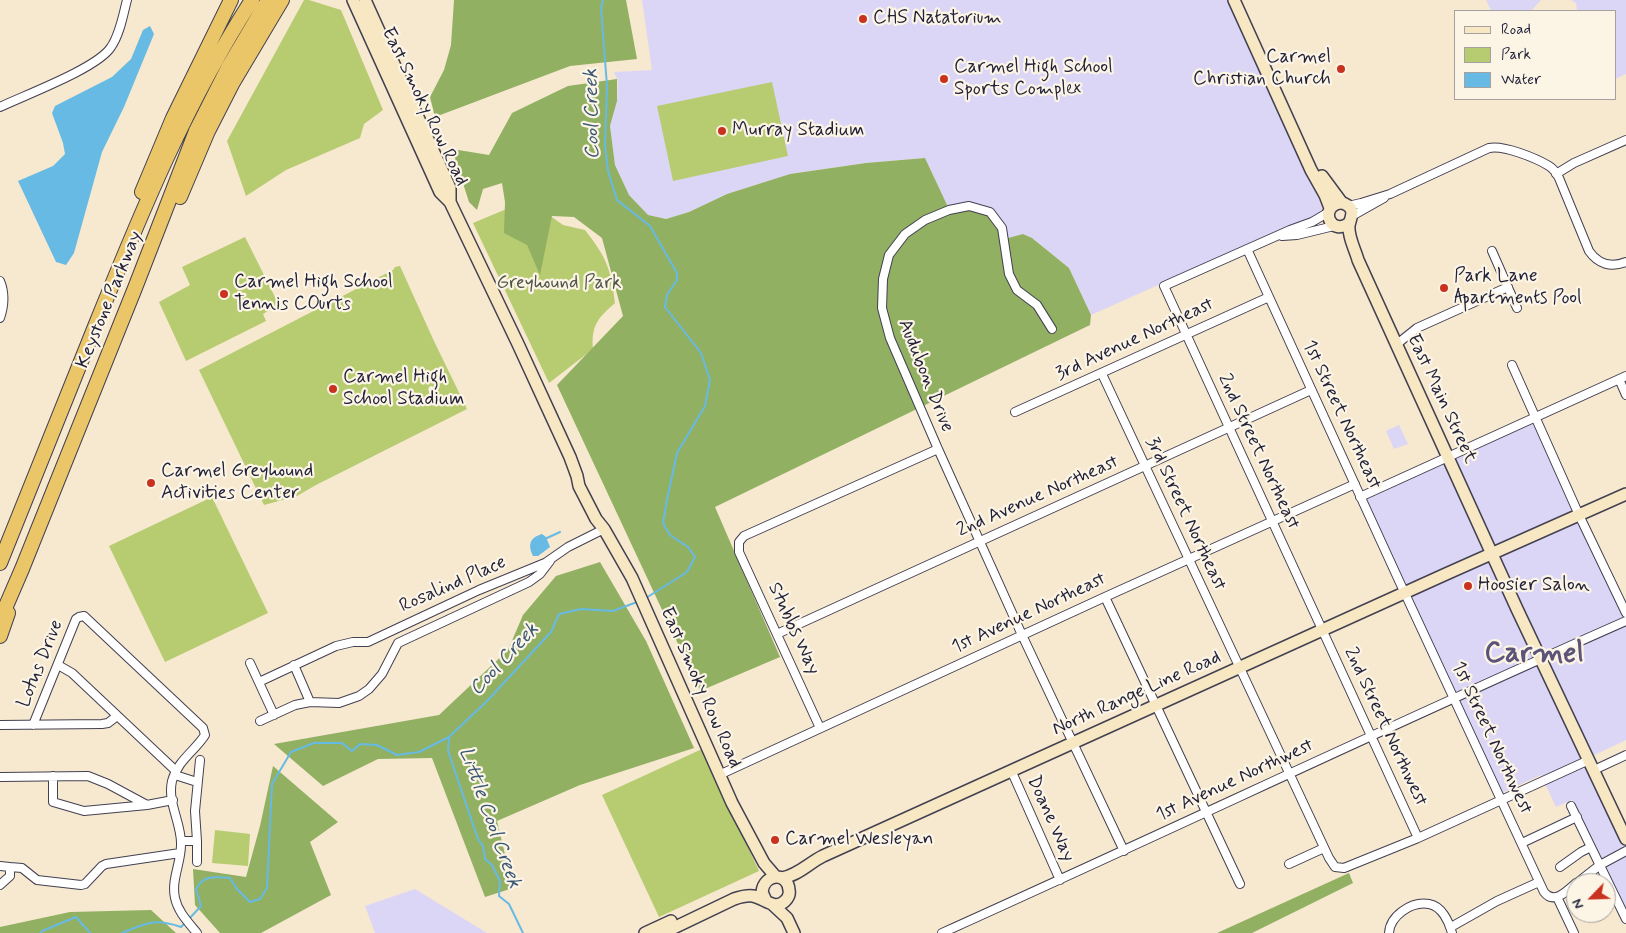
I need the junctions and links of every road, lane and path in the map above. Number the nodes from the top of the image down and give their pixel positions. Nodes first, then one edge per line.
1 (127, 0) edge
2 (231, 0) edge
3 (252, 0) edge
4 (268, 0) edge
5 (282, 0) edge
6 (353, 0) edge
7 (365, 0) edge
8 (1234, 0) edge
9 (1239, 0) edge
10 (0, 107) edge
11 (1626, 140) edge
12 (1556, 174) junction
13 (450, 202) junction
14 (1330, 210) junction
15 (1348, 212) junction
16 (1336, 226) junction
17 (1280, 236) junction
18 (1247, 249) junction
19 (1492, 251) dead end
20 (1358, 260) junction
21 (1626, 262) edge
22 (0, 281) edge
23 (1508, 287) junction
24 (1269, 297) junction
25 (1517, 308) dead end
26 (0, 317) edge
27 (122, 322) junction
28 (1052, 329) dead end
29 (1186, 335) junction
30 (1397, 344) junction
31 (1512, 366) dead end
32 (1102, 374) junction
33 (1623, 378) edge
34 (1311, 390) junction
35 (1626, 395) edge
36 (1015, 412) dead end
37 (1536, 417) junction
38 (58, 419) junction
39 (1229, 427) junction
40 (938, 449) junction
41 (1448, 457) junction
42 (1146, 467) junction
43 (1354, 484) junction
44 (1626, 494) edge
45 (1360, 497) junction
46 (1579, 515) junction
47 (1272, 522) junction
48 (604, 529) junction
49 (980, 541) junction
50 (1492, 554) junction
51 (552, 558) junction
52 (1189, 560) junction
53 (0, 564) edge
54 (22, 569) junction
55 (1405, 594) junction
56 (1105, 597) junction
57 (1626, 613) edge
58 (0, 620) edge
59 (1626, 621) edge
60 (1322, 631) junction
61 (777, 634) junction
62 (1022, 635) junction
63 (0, 636) edge
64 (1541, 659) junction
65 (250, 662) dead end
66 (58, 664) junction
67 (294, 665) junction
68 (1239, 668) junction
69 (259, 682) junction
70 (1454, 698) junction
71 (310, 702) junction
72 (1156, 705) junction
73 (274, 715) junction
74 (117, 716) junction
75 (260, 722) dead end
76 (0, 725) edge
77 (33, 725) junction
78 (820, 728) junction
79 (1371, 736) junction
80 (1072, 743) junction
81 (1626, 755) edge
82 (200, 760) dead end
83 (1591, 765) junction
84 (1011, 770) junction
85 (175, 773) junction
86 (1288, 774) junction
87 (719, 775) junction
88 (53, 776) junction
89 (0, 777) edge
90 (197, 782) junction
91 (172, 800) junction
92 (1502, 800) junction
93 (147, 805) junction
94 (1571, 806) dead end
95 (1207, 813) junction
96 (1577, 817) junction
97 (1418, 838) junction
98 (1626, 839) edge
99 (181, 841) junction
100 (197, 841) junction
101 (1522, 844) junction
102 (1591, 847) junction
103 (1324, 848) junction
104 (1124, 851) junction
105 (1626, 851) edge
106 (180, 853) junction
107 (197, 862) dead end
108 (1289, 864) dead end
109 (1600, 865) junction
110 (0, 866) edge
111 (10, 867) junction
112 (1560, 867) dead end
113 (798, 872) junction
114 (1589, 873) edge
115 (1060, 880) junction
116 (772, 881) junction
117 (1539, 882) junction
118 (1240, 884) dead end
119 (0, 885) edge
120 (1566, 892) edge
121 (788, 894) junction
122 (1557, 897) junction
123 (769, 903) junction
124 (787, 918) junction
125 (1626, 919) edge
126 (668, 930) edge
127 (1452, 930) edge
128 (197, 933) edge
129 (645, 933) edge
130 (794, 933) edge
131 (942, 933) edge
132 (1389, 933) edge
133 (1574, 933) edge

1 - 10 street
2 - 38 highway
3 - 38 highway, Keystone Parkway
4 - 27 highway, Keystone Parkway
5 - 27 highway
6 - 13 main road, East Smoky Row Road
7 - 13 main road, East Smoky Row Road
8 - 14 main road
9 - 15 main road, East Main Street
11 - 12 street
12 - 15 street
12 - 21 street
13 - 48 main road, East Smoky Row Road
14 - 15 main road
14 - 16 main road
14 - 17 street
15 - 16 main road
15 - 20 main road, East Main Street
16 - 17 street
16 - 20 main road, East Main Street
17 - 18 street
18 - 24 street, 1st Street Northeast
18 - 29 street, 2nd Street Northeast
19 - 23 street
20 - 30 main road, East Main Street
22 - 26 street
23 - 25 street
23 - 30 street
24 - 29 street, 3rd Avenue Northeast
24 - 34 street, 1st Street Northeast
27 - 54 highway, Keystone Parkway
28 - 40 street, Audubon Drive
29 - 32 street, 3rd Avenue Northeast
29 - 39 street, 2nd Street Northeast
30 - 41 main road, East Main Street
31 - 37 street
32 - 36 street, 3rd Avenue Northeast
32 - 42 street, 3rd Street Northeast
33 - 35 street
33 - 37 street
34 - 39 street, 2nd Avenue Northeast
34 - 43 street, 1st Street Northeast
37 - 41 street
37 - 46 street
38 - 53 highway, Keystone Parkway
39 - 42 street, 2nd Avenue Northeast
39 - 47 street, 2nd Street Northeast
40 - 49 street, Audubon Drive
40 - 61 street, Stubbs Way
41 - 45 street
41 - 50 main road, East Main Street
42 - 49 street, 2nd Avenue Northeast
42 - 52 street, 3rd Street Northeast
43 - 45 street, 1st Street Northeast
43 - 47 street, 1st Avenue Northeast
44 - 46 main road, North Range Line Road
45 - 55 street, 1st Street Northeast
46 - 50 main road, North Range Line Road
46 - 57 street
47 - 52 street, 1st Avenue Northeast
47 - 60 street, 2nd Street Northeast
48 - 51 street, Rosalind Place
48 - 87 main road, East Smoky Row Road
49 - 61 street, 2nd Avenue Northeast
49 - 62 street, Audubon Drive
50 - 55 main road, North Range Line Road
50 - 64 main road, East Main Street
51 - 67 street, Rosalind Place
51 - 71 street, Rosalind Place
52 - 56 street, 1st Avenue Northeast
52 - 68 street, 3rd Street Northeast
54 - 58 highway, Keystone Parkway
54 - 63 highway
55 - 60 main road, North Range Line Road
55 - 70 street, 1st Street Northwest
56 - 62 street, 1st Avenue Northeast
56 - 72 street
59 - 64 street, 1st Avenue Northwest
60 - 68 main road, North Range Line Road
60 - 79 street, 2nd Street Northwest
61 - 78 street, Stubbs Way
62 - 78 street, 1st Avenue Northeast
62 - 80 street, Audubon Drive
64 - 70 street, 1st Avenue Northwest
64 - 83 main road, East Main Street
65 - 69 street
66 - 74 street
66 - 77 street, Lotus Drive
66 - 85 street, Lotus Drive
67 - 69 street, Rosalind Place
67 - 71 street
68 - 72 main road, North Range Line Road
68 - 86 street, 3rd Street Northeast
69 - 73 street
70 - 79 street, 1st Avenue Northwest
70 - 92 street, 1st Street Northwest
71 - 73 street
72 - 80 main road, North Range Line Road
72 - 95 street
73 - 75 street
74 - 77 street
74 - 85 street
76 - 77 street
78 - 87 street, 1st Avenue Northeast
79 - 86 street, 1st Avenue Northwest
79 - 97 street, 2nd Street Northwest
80 - 84 main road, North Range Line Road
80 - 104 street, Audubon Drive
81 - 83 street
82 - 90 street
83 - 92 street
83 - 98 main road, East Main Street
84 - 113 main road, North Range Line Road
84 - 115 street, Doane Way
85 - 90 street
85 - 91 street
86 - 95 street, 1st Avenue Northwest
86 - 103 street, 3rd Street Northeast
87 - 116 main road, East Smoky Row Road
88 - 89 street
88 - 93 street
88 - 93 street
90 - 100 street
91 - 93 street
91 - 99 street
92 - 97 street
92 - 101 street, 1st Street Northwest
94 - 96 street
95 - 104 street, 1st Avenue Northwest
95 - 118 street
96 - 101 street
96 - 102 street
97 - 103 street, 3rd Street Northeast
99 - 100 street
99 - 106 street
100 - 107 street
101 - 117 street, 1st Street Northwest
102 - 109 street
102 - 112 street
103 - 108 street
104 - 115 street, 1st Avenue Northwest
105 - 109 street
106 - 111 street
106 - 128 street
109 - 114 street
109 - 125 street
110 - 111 street
111 - 119 street
113 - 116 main road, North Range Line Road
113 - 121 main road
115 - 131 street, 1st Avenue Northwest
116 - 121 main road
116 - 123 main road
116 - 126 main road, North Range Line Road
117 - 122 street, 1st Street Northwest
117 - 127 street
120 - 122 street
121 - 123 main road
121 - 124 main road
122 - 133 street
123 - 124 main road
123 - 126 main road, North Range Line Road
124 - 130 main road
126 - 129 main road, North Range Line Road
127 - 132 street

